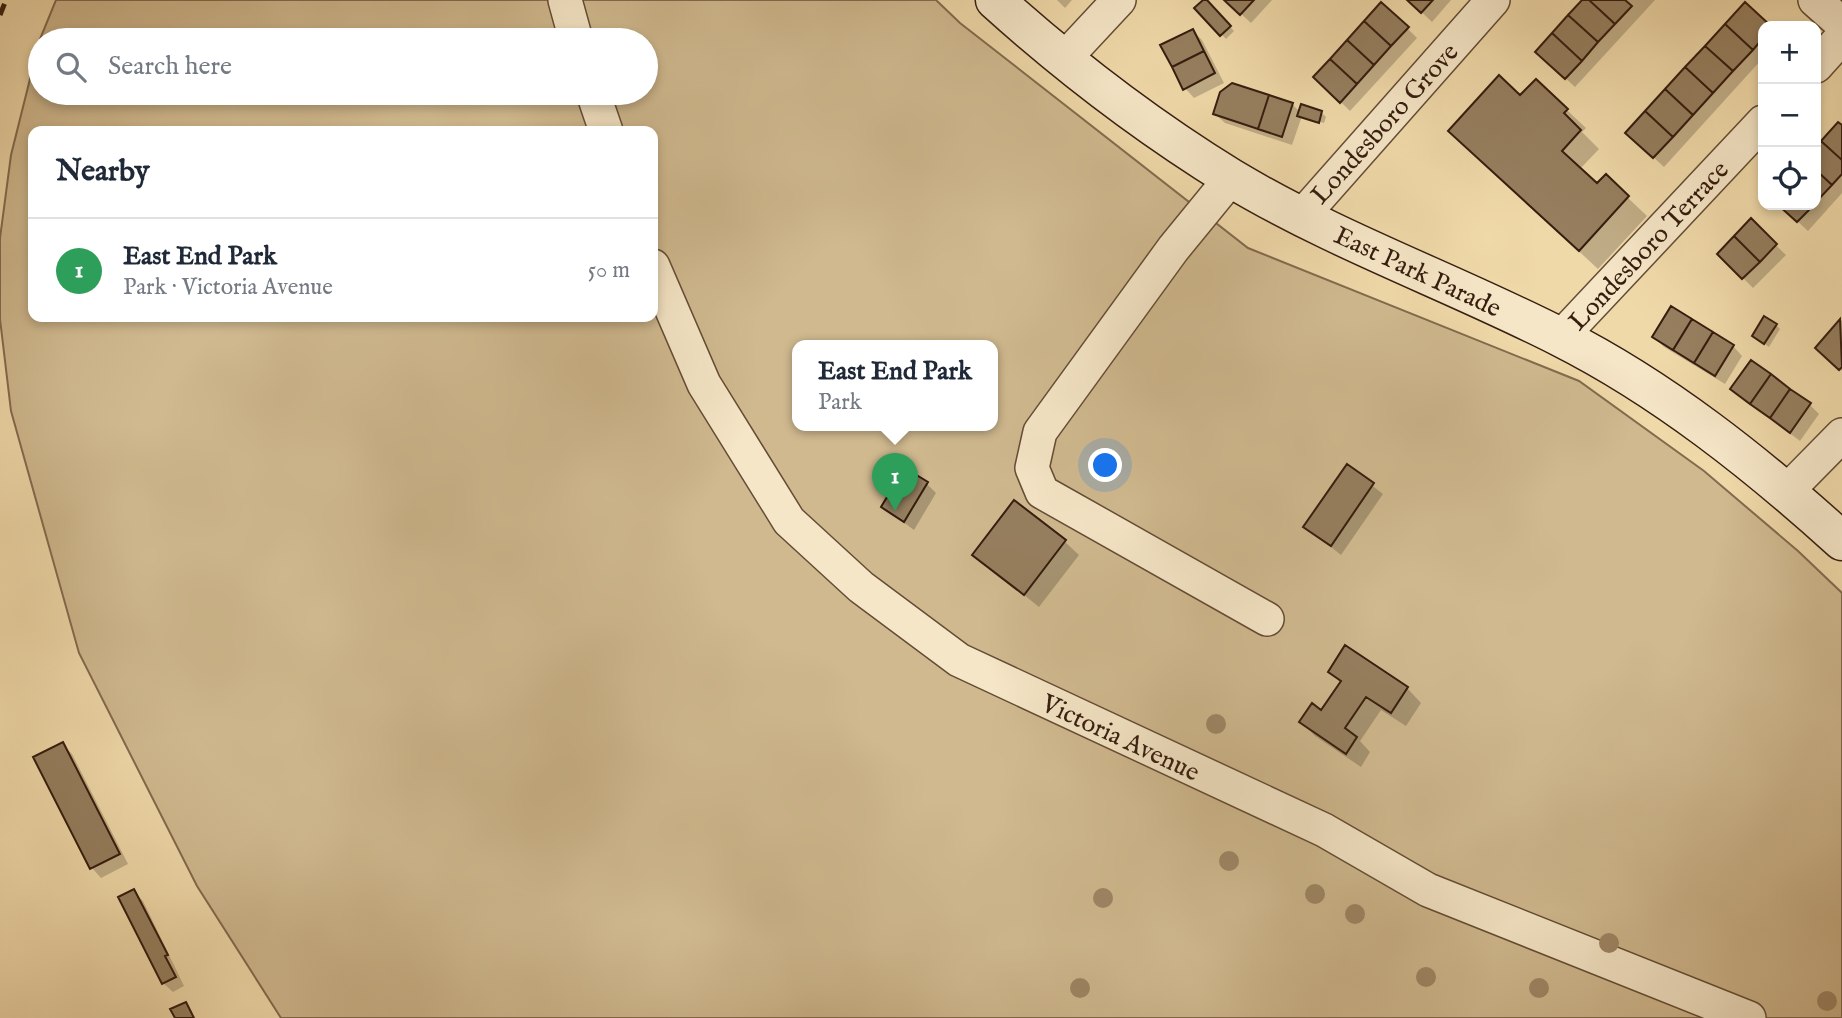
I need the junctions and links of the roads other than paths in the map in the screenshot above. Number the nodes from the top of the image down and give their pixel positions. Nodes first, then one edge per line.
1 (565, 0) edge
2 (995, 0) edge
3 (1119, 0) edge
4 (1493, 0) edge
5 (1815, 0) edge
6 (1842, 24) edge
7 (573, 28) edge
8 (1842, 37) edge
9 (1064, 59) junction
10 (1821, 60) edge
11 (597, 105) edge
12 (604, 126) edge
13 (1758, 127) edge
14 (1231, 178) junction
15 (1302, 216) junction
16 (658, 278) edge
17 (1561, 337) junction
18 (1842, 435) edge
19 (1787, 491) junction
20 (1842, 541) edge
21 (1267, 619) dead end
22 (1749, 1018) edge

1 - 7 street
2 - 9 street, East Park Parade
3 - 9 street
4 - 15 street, Londesboro Grove
5 - 6 street
8 - 10 street
9 - 14 street, East Park Parade
11 - 12 street
13 - 17 street, Londesboro Terrace
14 - 15 street, East Park Parade
14 - 21 street
15 - 17 street, East Park Parade
16 - 22 street, Victoria Avenue
17 - 19 street, East Park Parade
18 - 19 street
19 - 20 street, East Park Parade

